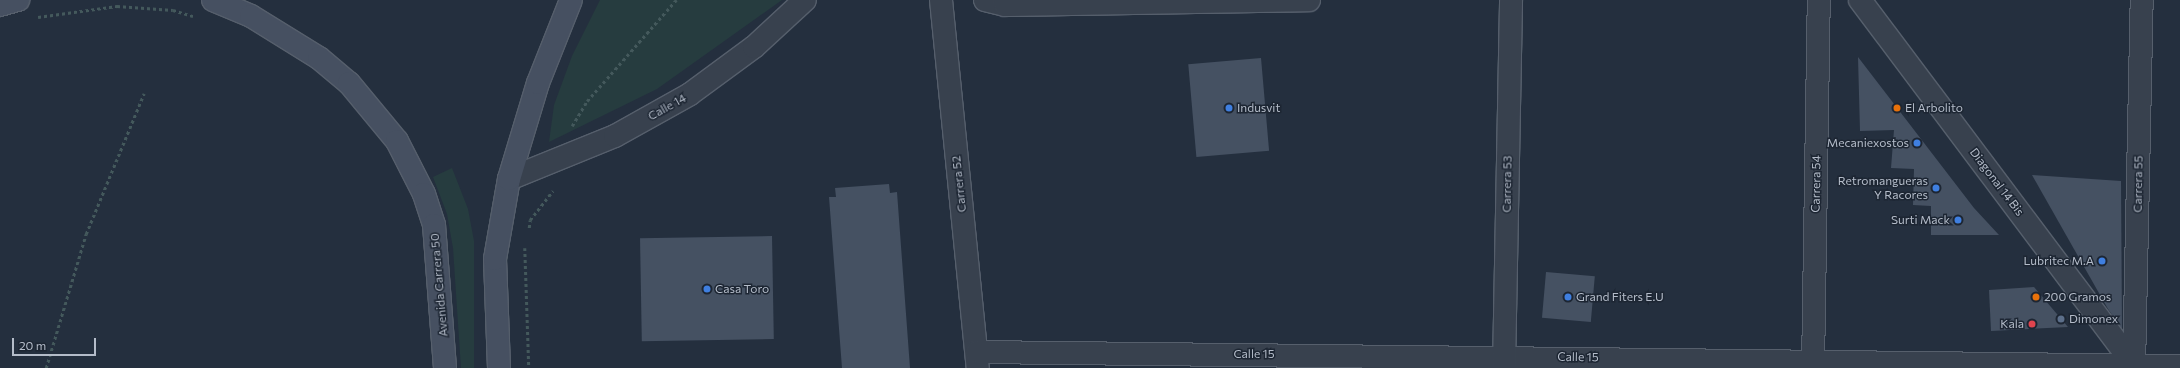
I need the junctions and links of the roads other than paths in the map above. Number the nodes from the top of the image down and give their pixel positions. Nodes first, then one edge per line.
1 (18, 0) edge
2 (213, 0) edge
3 (571, 0) edge
4 (804, 0) edge
5 (941, 0) edge
6 (985, 0) edge
7 (1309, 0) edge
8 (1511, 0) edge
9 (1819, 0) edge
10 (1860, 0) edge
11 (2142, 0) edge
12 (0, 5) edge
13 (508, 179) junction
14 (977, 360) edge
15 (1504, 362) edge
16 (1813, 364) edge
17 (2134, 366) edge
18 (2180, 366) edge
19 (445, 368) edge
20 (499, 368) edge

1 - 12 main road
2 - 19 main road, Avenida Carrera 50
3 - 13 main road
4 - 13 street, Calle 14
5 - 14 street, Carrera 52
6 - 7 street
8 - 15 street, Carrera 53
9 - 16 street, Carrera 54
10 - 17 street, Diagonal 14 Bis
11 - 17 street, Carrera 55
13 - 20 main road
14 - 15 street, Calle 15
15 - 16 street, Calle 15
16 - 17 street, Calle 15
17 - 18 street, Calle 15

